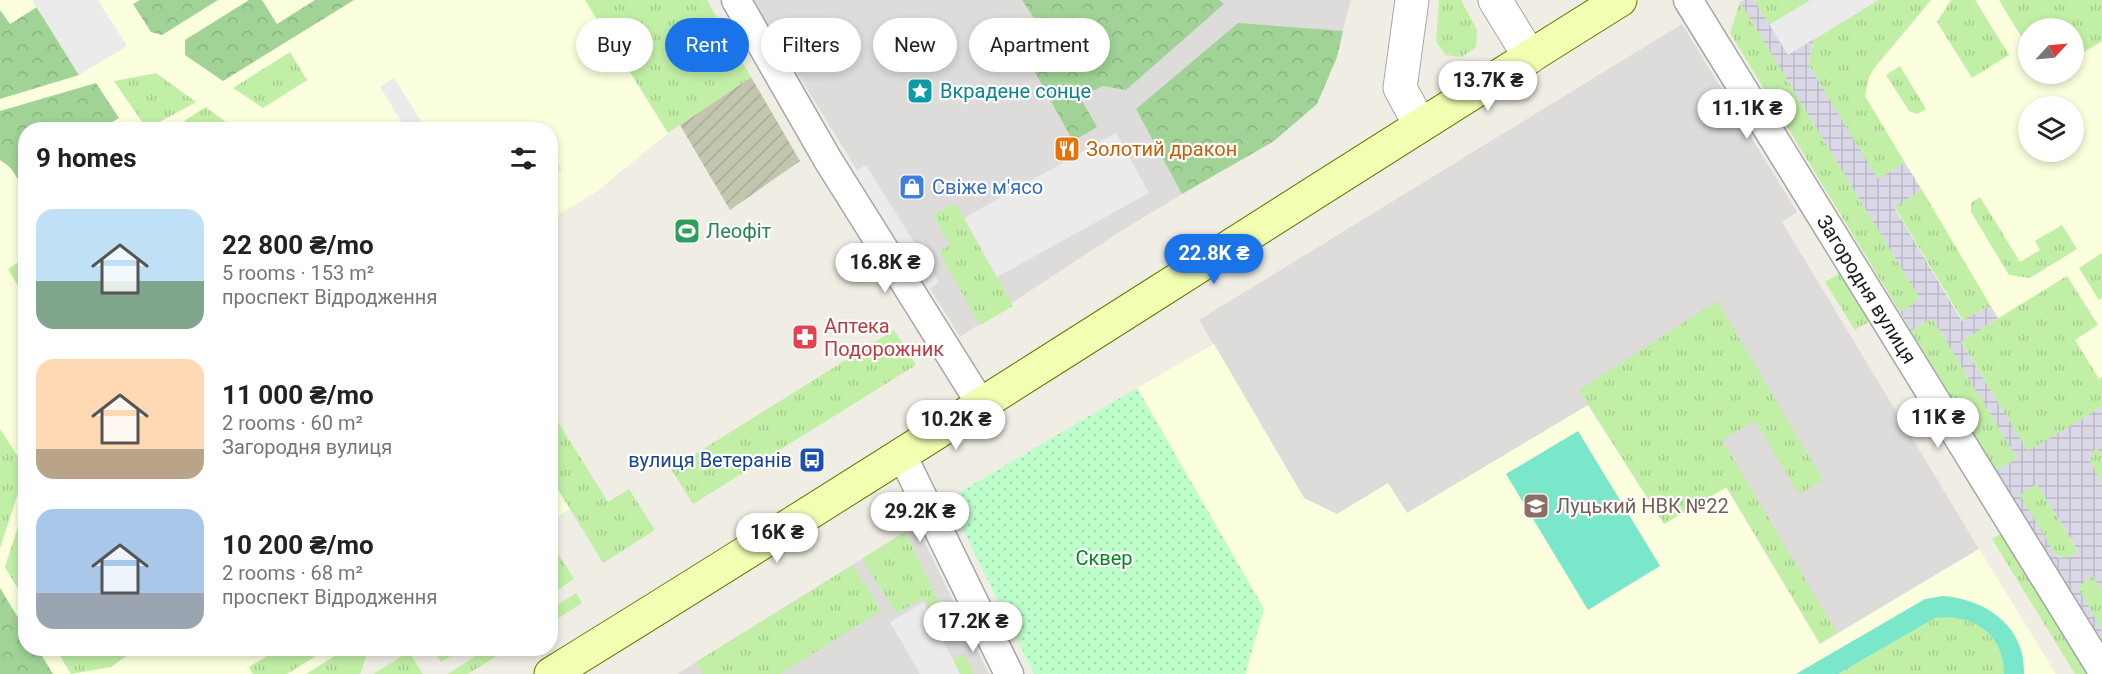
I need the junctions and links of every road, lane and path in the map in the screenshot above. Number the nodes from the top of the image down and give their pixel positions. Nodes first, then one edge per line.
1 (736, 0) edge
2 (1412, 0) edge
3 (1495, 0) edge
4 (1620, 0) edge
5 (1688, 0) edge
6 (1530, 57) junction
7 (1420, 125) junction
8 (981, 404) junction
9 (902, 455) junction
10 (2102, 670) edge
11 (551, 674) edge
12 (1009, 674) edge

1 - 8 street
2 - 7 street
3 - 6 street
4 - 6 main road
5 - 10 street, Загородня вулиця
6 - 7 main road
7 - 8 main road
8 - 9 main road
9 - 11 main road
9 - 12 street

